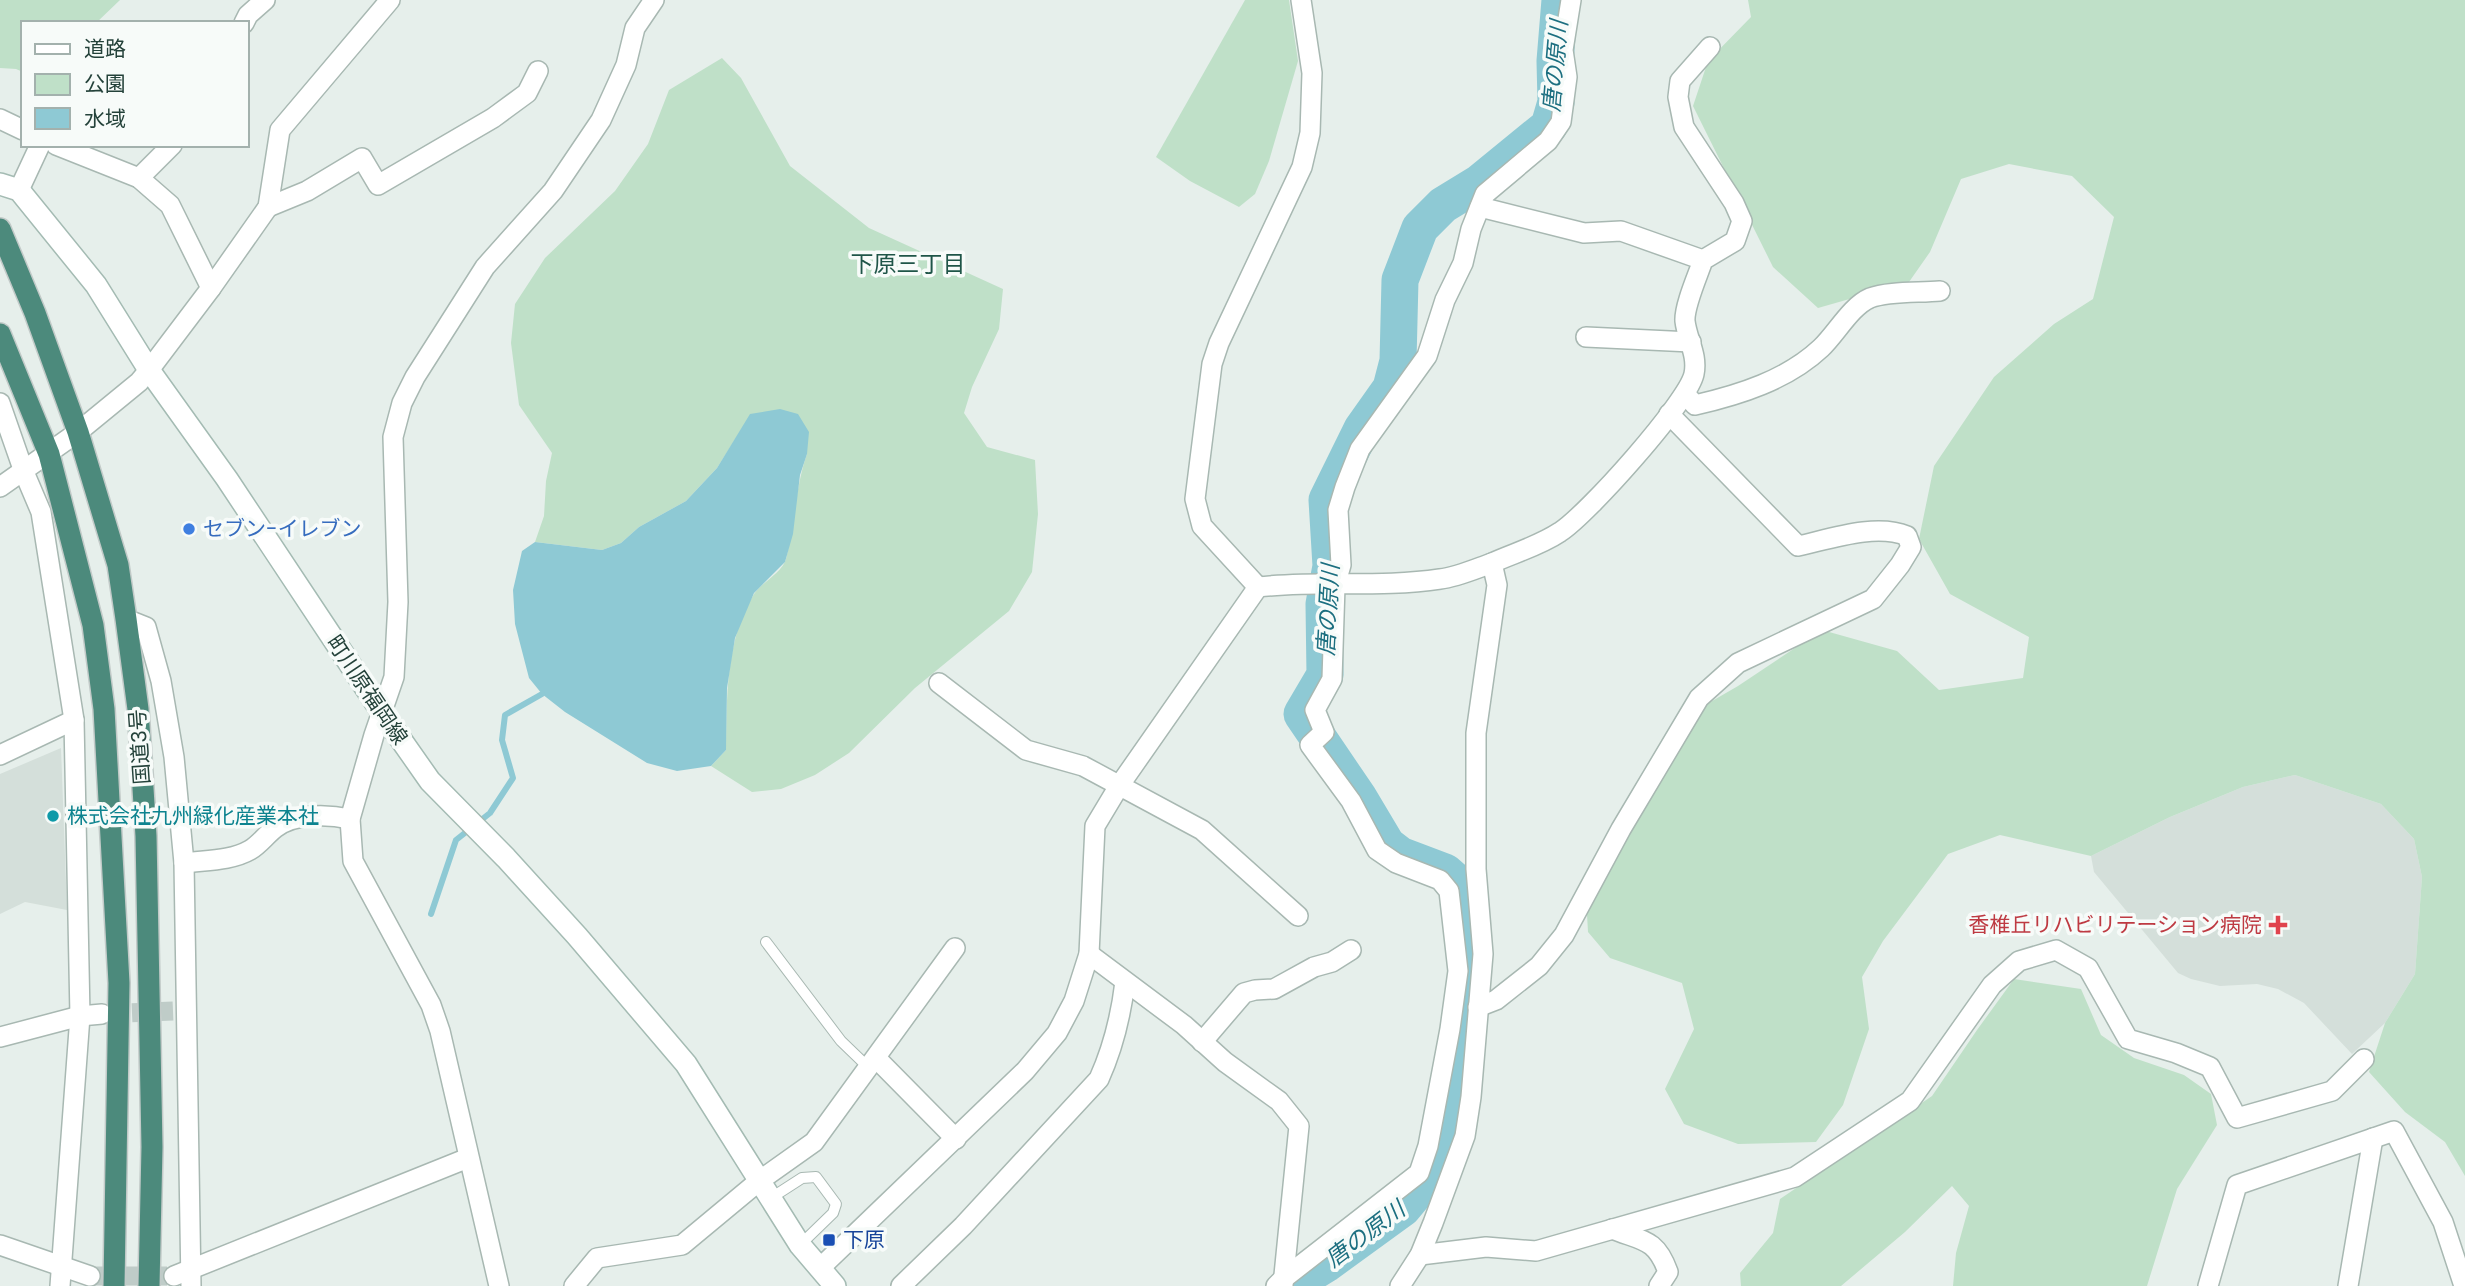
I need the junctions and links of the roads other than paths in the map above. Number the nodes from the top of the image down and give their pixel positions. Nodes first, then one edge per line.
1 (265, 0) edge
2 (390, 0) edge
3 (654, 0) edge
4 (1301, 0) edge
5 (1571, 0) edge
6 (245, 21) edge
7 (1710, 47) dead end
8 (538, 71) dead end
9 (0, 119) edge
10 (21, 129) edge
11 (39, 147) edge
12 (61, 147) edge
13 (170, 147) edge
14 (139, 178) junction
15 (10, 187) edge
16 (268, 207) junction
17 (1480, 207) junction
18 (0, 229) edge
19 (1703, 260) junction
20 (211, 288) junction
21 (1940, 291) dead end
22 (0, 334) edge
23 (1586, 337) dead end
24 (1691, 342) junction
25 (149, 370) junction
26 (1685, 394) junction
27 (0, 403) edge
28 (1669, 414) junction
29 (78, 432) junction
30 (49, 454) junction
31 (24, 472) junction
32 (0, 487) edge
33 (1492, 564) junction
34 (1335, 586) junction
35 (1258, 587) junction
36 (126, 619) junction
37 (939, 683) dead end
38 (383, 714) junction
39 (74, 720) junction
40 (0, 755) edge
41 (1119, 786) junction
42 (350, 819) junction
43 (184, 863) junction
44 (1298, 916) dead end
45 (766, 942) dead end
46 (955, 948) dead end
47 (1351, 950) dead end
48 (1089, 954) junction
49 (1125, 982) junction
50 (1455, 990) junction
51 (1479, 1000) junction
52 (102, 1014) tunnel mouth
53 (80, 1016) junction
54 (0, 1037) edge
55 (1202, 1042) junction
56 (2364, 1059) dead end
57 (872, 1063) junction
58 (957, 1139) junction
59 (2373, 1139) junction
60 (468, 1158) junction
61 (765, 1189) junction
62 (1612, 1229) junction
63 (0, 1245) edge
64 (800, 1245) junction
65 (1420, 1255) junction
66 (820, 1268) junction
67 (90, 1276) tunnel mouth
68 (61, 1277) edge
69 (186, 1277) edge
70 (1281, 1284) edge
71 (114, 1286) edge
72 (149, 1286) edge
73 (499, 1286) edge
74 (574, 1286) edge
75 (835, 1286) edge
76 (901, 1286) edge
77 (1400, 1286) edge
78 (1659, 1286) edge
79 (2208, 1286) edge
80 (2348, 1286) edge
81 (2464, 1286) edge

1 - 6 street
2 - 16 street
3 - 38 street
4 - 35 street
5 - 17 street
7 - 19 street
8 - 16 street
9 - 10 street
11 - 15 street
12 - 14 street
13 - 14 street
14 - 20 street
15 - 25 main road, 町川原福岡線
16 - 20 street
17 - 19 street
17 - 34 street
18 - 29 highway, 国道3号
19 - 24 street
20 - 25 street
21 - 26 street
22 - 30 highway, 国道3号
23 - 24 street
24 - 26 street
25 - 29 street
25 - 38 main road, 町川原福岡線
26 - 28 street
27 - 31 street
28 - 33 street
28 - 51 street
29 - 30 street
29 - 36 highway, 国道3号
30 - 31 street
30 - 71 highway, 国道3号
31 - 32 street
31 - 39 street
33 - 34 street
33 - 51 street
34 - 35 street
34 - 50 street
35 - 41 street
36 - 43 street
36 - 72 highway, 国道3号
37 - 41 street
38 - 42 street
38 - 61 main road, 町川原福岡線
39 - 40 street
39 - 53 street
41 - 44 street
41 - 48 street
42 - 43 street
42 - 60 street
43 - 69 street
45 - 57 lane
46 - 57 street
47 - 55 street
48 - 49 street
48 - 58 street
49 - 55 street
49 - 76 street
50 - 51 street
50 - 70 street
51 - 65 street
52 - 53 street
53 - 54 street
53 - 68 street
55 - 70 street
56 - 62 street
57 - 58 street
57 - 61 street
58 - 66 street
59 - 79 street
59 - 80 street
59 - 81 street
60 - 69 street
60 - 73 street
61 - 64 main road, 町川原福岡線
61 - 64 lane
61 - 74 street
62 - 65 street
62 - 78 street
63 - 68 street
64 - 66 main road, 町川原福岡線
65 - 77 street
66 - 75 main road, 町川原福岡線
67 - 68 street

